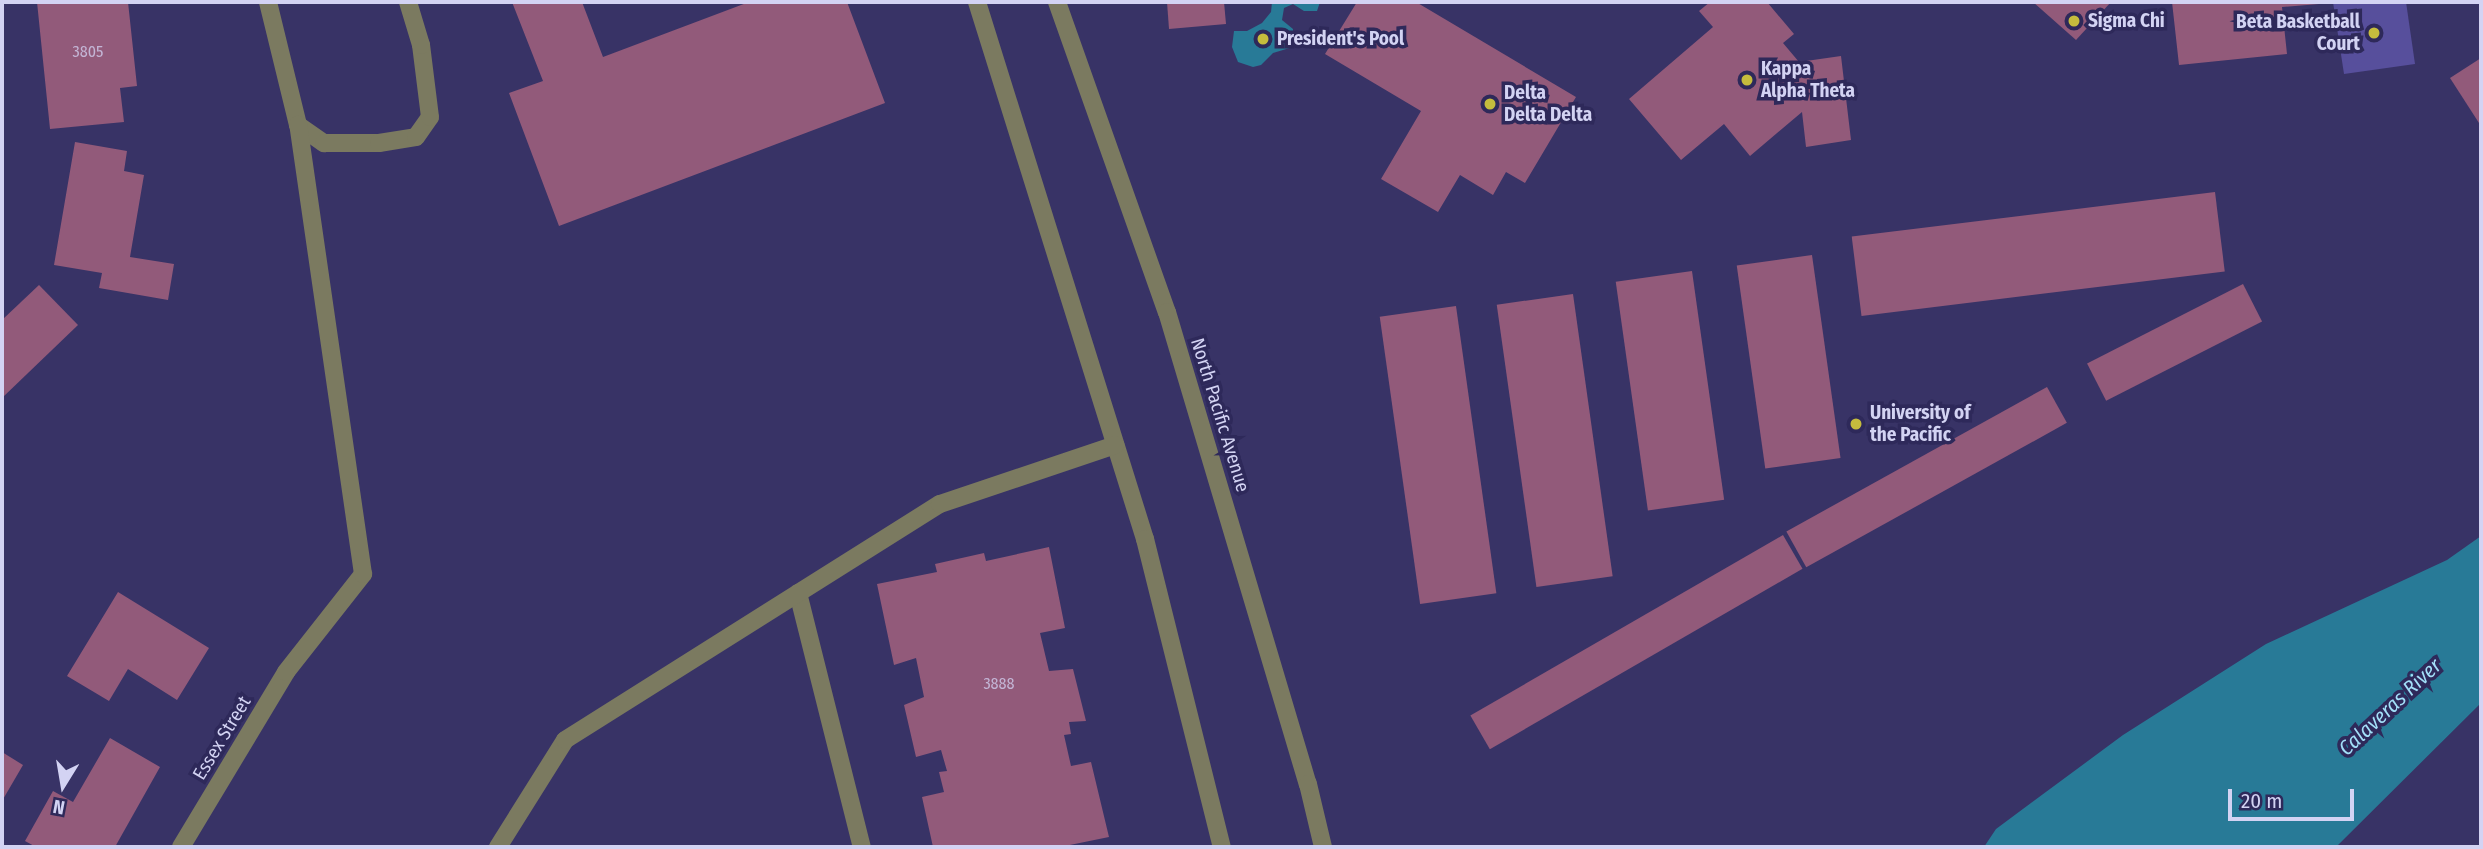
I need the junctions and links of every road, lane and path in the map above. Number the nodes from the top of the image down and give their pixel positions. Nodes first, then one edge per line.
1 (268, 2) edge
2 (408, 2) edge
3 (977, 2) edge
4 (1057, 2) edge
5 (298, 125) junction
6 (1115, 445) junction
7 (798, 593) junction
8 (858, 845) edge
9 (181, 847) edge
10 (498, 847) edge
11 (1222, 847) edge
12 (1323, 847) edge

1 - 5 street, Essex Street
2 - 5 street
3 - 6 street
4 - 12 street, North Pacific Avenue
5 - 9 street, Essex Street
6 - 7 street
6 - 11 street
7 - 8 street
7 - 10 street

